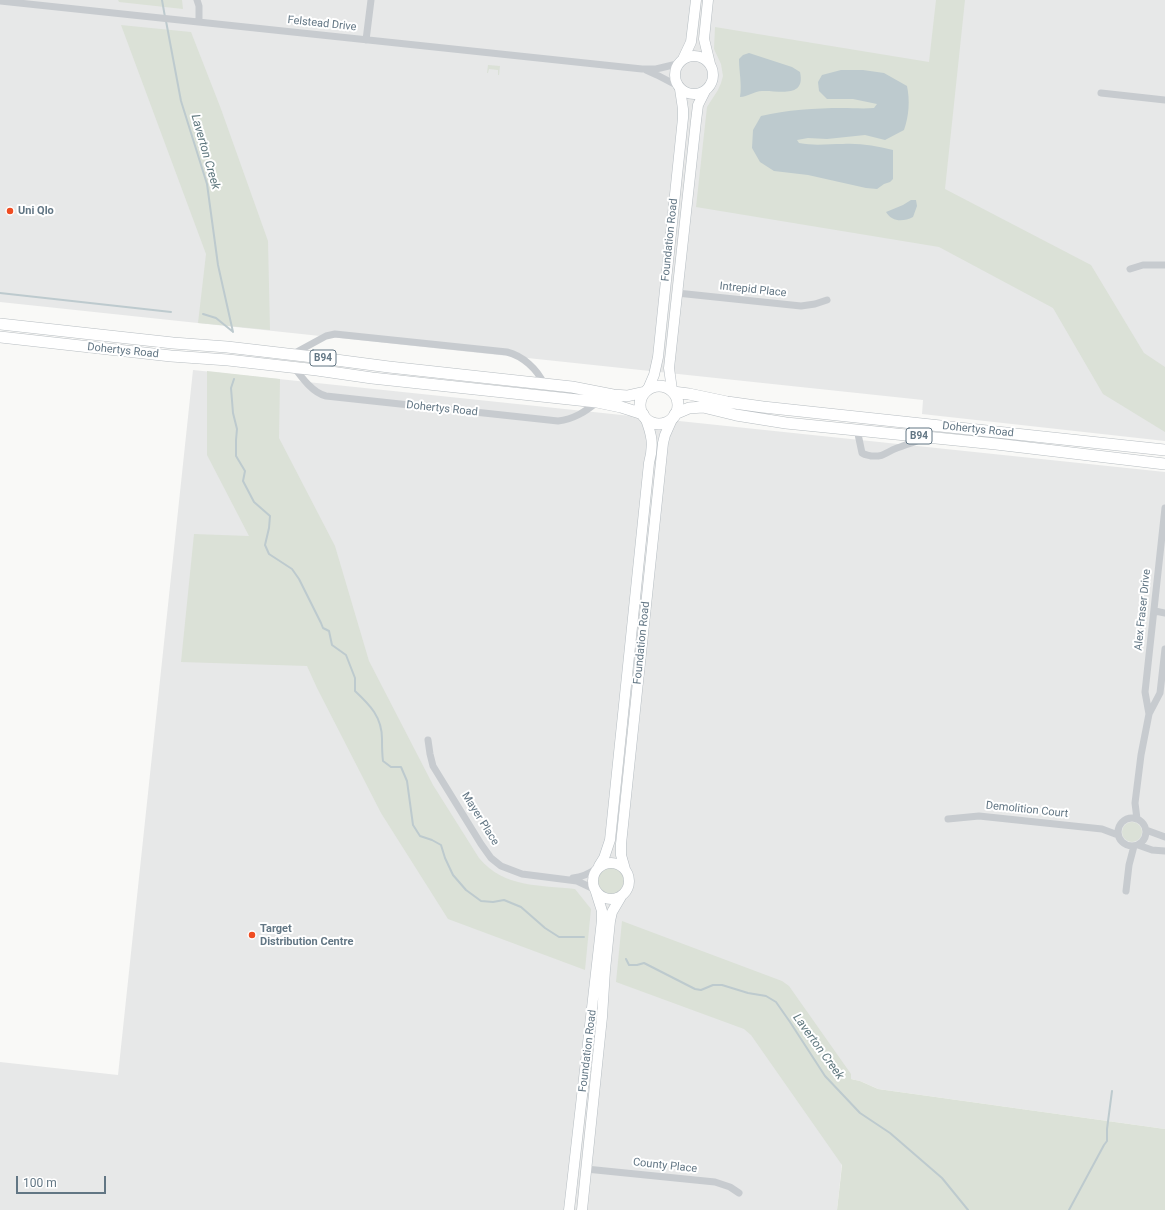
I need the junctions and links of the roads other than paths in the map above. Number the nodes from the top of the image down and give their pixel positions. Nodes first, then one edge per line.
1 (197, 0) edge
2 (371, 0) edge
3 (696, 0) edge
4 (708, 0) edge
5 (0, 1) edge
6 (199, 22) junction
7 (366, 40) junction
8 (680, 61) junction
9 (710, 64) junction
10 (642, 69) junction
11 (679, 87) junction
12 (705, 91) junction
13 (1101, 93) dead end
14 (1165, 100) edge
15 (677, 169) junction
16 (690, 171) junction
17 (1165, 265) edge
18 (1130, 269) dead end
19 (677, 293) junction
20 (827, 300) dead end
21 (0, 324) edge
22 (0, 338) edge
23 (292, 354) junction
24 (294, 367) junction
25 (544, 384) junction
26 (646, 391) junction
27 (672, 391) junction
28 (597, 402) junction
29 (644, 416) junction
30 (674, 416) junction
31 (853, 429) junction
32 (997, 432) junction
33 (932, 437) junction
34 (996, 444) junction
35 (1165, 450) edge
36 (1165, 464) edge
37 (1165, 508) edge
38 (1164, 535) edge
39 (1154, 611) junction
40 (1165, 612) edge
41 (1165, 649) edge
42 (1149, 714) junction
43 (428, 740) dead end
44 (1135, 803) junction
45 (1129, 818) junction
46 (948, 819) dead end
47 (1137, 819) junction
48 (1119, 826) junction
49 (1104, 830) junction
50 (1146, 830) junction
51 (1118, 835) junction
52 (1165, 837) edge
53 (1125, 845) junction
54 (1136, 846) junction
55 (1165, 851) edge
56 (1129, 865) junction
57 (598, 867) junction
58 (625, 869) junction
59 (568, 879) junction
60 (595, 891) junction
61 (1126, 891) dead end
62 (622, 895) junction
63 (586, 1169) junction
64 (739, 1193) dead end
65 (569, 1210) edge
66 (582, 1210) edge

1 - 6 street
2 - 7 street
3 - 8 street
4 - 9 street
5 - 6 street, Felstead Drive
6 - 7 street, Felstead Drive
7 - 10 street, Felstead Drive
8 - 9 street
8 - 10 street, Felstead Drive
8 - 11 street
9 - 12 street
10 - 11 street, Felstead Drive
11 - 12 street
11 - 15 street, Foundation Road
12 - 16 street, Foundation Road
13 - 14 street
15 - 16 street
15 - 26 street, Foundation Road
16 - 19 street, Foundation Road
17 - 18 street
19 - 20 street, Intrepid Place
19 - 27 street, Foundation Road
21 - 23 main road, Dohertys Road / B94
22 - 24 main road, Dohertys Road / B94
23 - 25 main road, Dohertys Road / B94
23 - 25 street
24 - 28 main road, Dohertys Road / B94
24 - 28 street, Dohertys Road
25 - 26 main road, Dohertys Road / B94
26 - 27 main road, B94
26 - 29 main road
27 - 30 main road
27 - 32 main road, Dohertys Road / B94
28 - 29 main road, Dohertys Road / B94
29 - 30 main road, B94
29 - 57 street, Foundation Road
30 - 31 main road, Dohertys Road / B94
30 - 58 street, Foundation Road
31 - 33 main road, Dohertys Road / B94
31 - 33 street, Dohertys Road
32 - 34 main road
32 - 35 main road, Dohertys Road / B94
33 - 34 main road, Dohertys Road / B94
34 - 36 main road, Dohertys Road / B94
37 - 38 street, Alex Fraser Drive
38 - 39 street, Alex Fraser Drive
39 - 40 street
39 - 42 street, Alex Fraser Drive
41 - 42 street, Alex Fraser Drive
42 - 44 street, Alex Fraser Drive
43 - 59 street, Mayer Place
44 - 45 street, Alex Fraser Drive
44 - 47 street, Alex Fraser Drive
45 - 47 street
45 - 48 street
46 - 49 street, Demolition Court
47 - 50 street
48 - 49 street, Demolition Court
48 - 51 street
49 - 51 street, Demolition Court
50 - 52 street
50 - 54 street
51 - 53 street
53 - 54 street
53 - 56 street
54 - 55 street
54 - 56 street
56 - 61 street
57 - 58 street
57 - 59 street, Mayer Place
57 - 60 street
58 - 62 street
59 - 60 street, Mayer Place
60 - 62 street
60 - 65 street, Foundation Road
62 - 63 street, Foundation Road
63 - 64 street, County Place
63 - 66 street, Foundation Road

